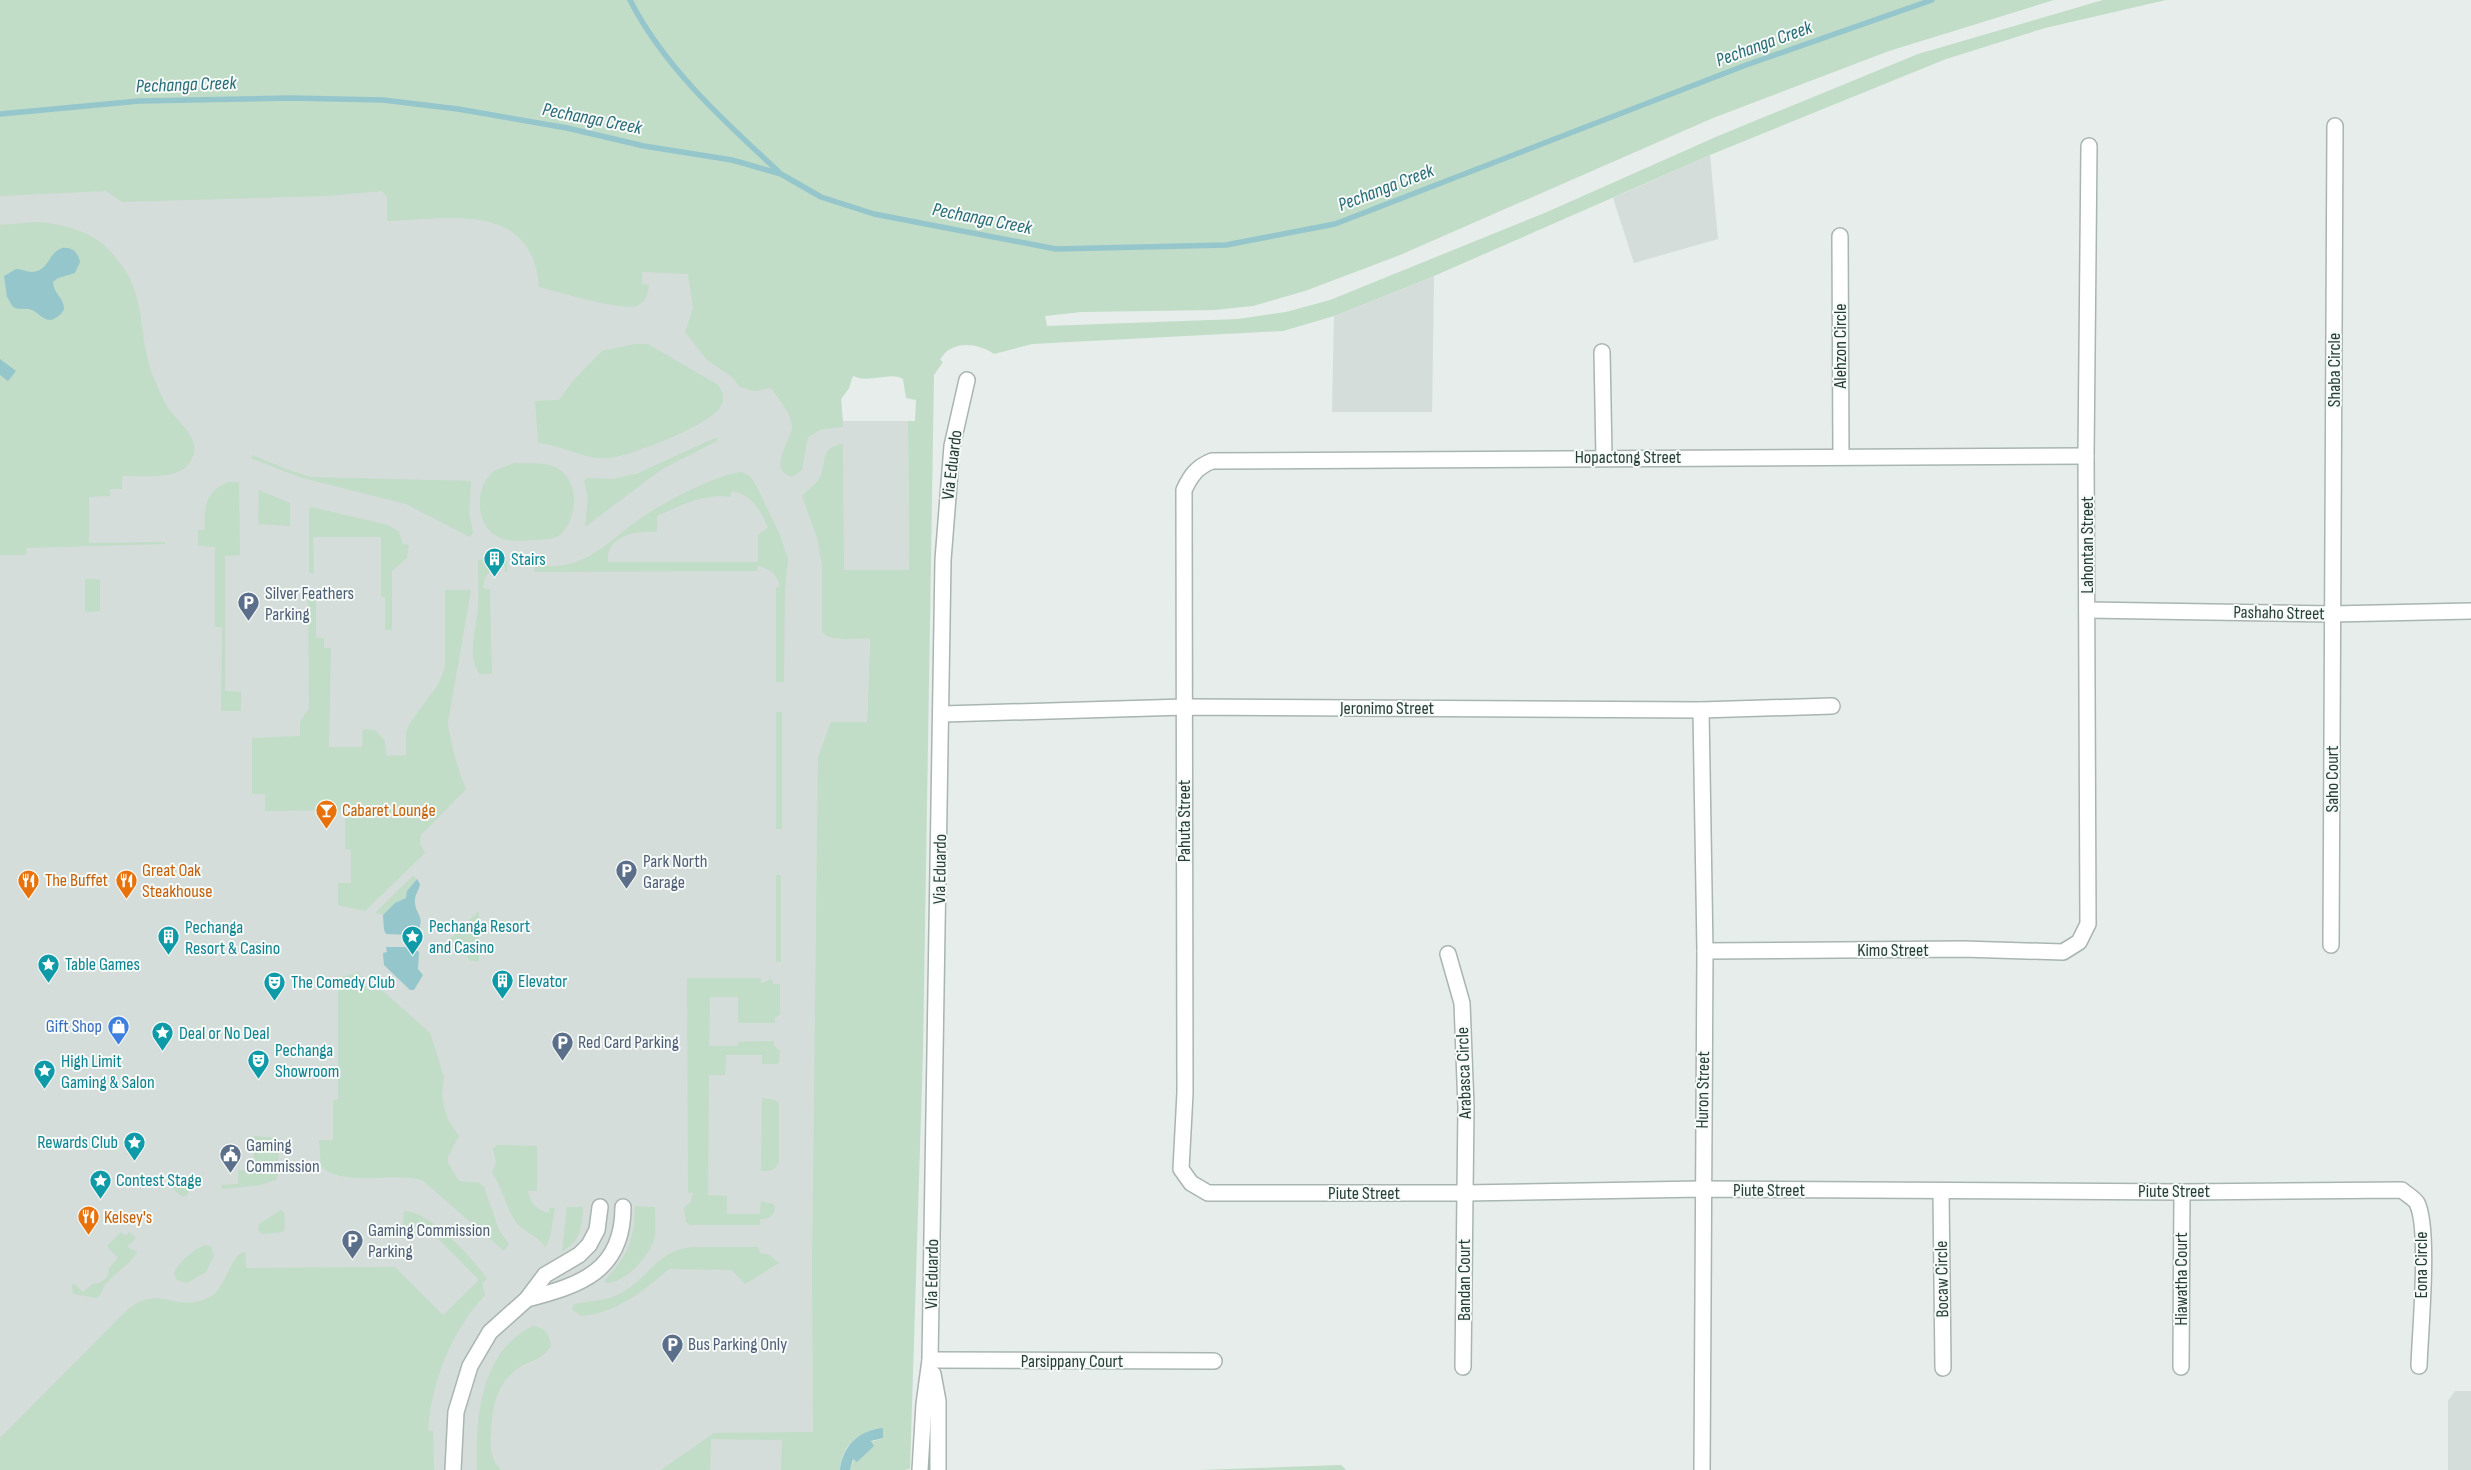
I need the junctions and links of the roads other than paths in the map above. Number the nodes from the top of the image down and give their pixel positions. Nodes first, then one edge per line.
1 (2335, 126) dead end
2 (2089, 146) dead end
3 (1840, 236) dead end
4 (1602, 352) dead end
5 (967, 380) dead end
6 (1841, 456) junction
7 (2086, 456) junction
8 (1604, 457) junction
9 (1184, 490) joint
10 (2087, 610) junction
11 (2471, 611) edge
12 (2332, 614) junction
13 (1832, 706) dead end
14 (1185, 707) junction
15 (1701, 710) junction
16 (942, 714) junction
17 (2078, 942) joint
18 (2331, 945) dead end
19 (1705, 951) junction
20 (1448, 954) dead end
21 (1181, 1152) joint
22 (1702, 1189) junction
23 (2384, 1190) joint
24 (1941, 1191) junction
25 (2182, 1192) junction
26 (1464, 1193) junction
27 (600, 1207) dead end
28 (623, 1207) dead end
29 (527, 1299) junction
30 (930, 1360) junction
31 (1214, 1362) dead end
32 (2419, 1366) dead end
33 (1463, 1367) dead end
34 (2181, 1367) dead end
35 (1943, 1368) dead end
36 (453, 1470) edge
37 (920, 1470) edge
38 (938, 1470) edge
39 (1702, 1470) edge

1 - 12 street, Shaba Circle
2 - 7 street, Lahontan Street
3 - 6 street, Alehzon Circle
4 - 8 street
5 - 16 street, Via Eduardo
6 - 7 street, Hopactong Street
6 - 8 street, Hopactong Street
7 - 10 street, Lahontan Street
8 - 9 street, Hopactong Street
9 - 14 street, Pahuta Street
10 - 12 street, Pashaho Street
10 - 17 street, Lahontan Street
11 - 12 street, Pashaho Street
12 - 18 street, Saho Court
13 - 15 street, Jeronimo Street
14 - 15 street, Jeronimo Street
14 - 16 street, Jeronimo Street
14 - 21 street, Pahuta Street
15 - 19 street, Huron Street
16 - 30 street, Via Eduardo
17 - 19 street, Kimo Street
19 - 22 street, Huron Street
20 - 26 street, Arabasca Circle
21 - 26 street, Piute Street
22 - 24 street, Piute Street
22 - 26 street, Piute Street
22 - 39 street, Huron Street
23 - 25 street, Piute Street
23 - 32 street, Eona Circle
24 - 25 street, Piute Street
24 - 35 street, Bocaw Circle
25 - 34 street, Hiawatha Court
26 - 33 street, Bandan Court
27 - 29 street
28 - 29 street
29 - 36 street
30 - 31 street, Parsippany Court
30 - 37 street, Via Eduardo
30 - 38 street, Via Eduardo

